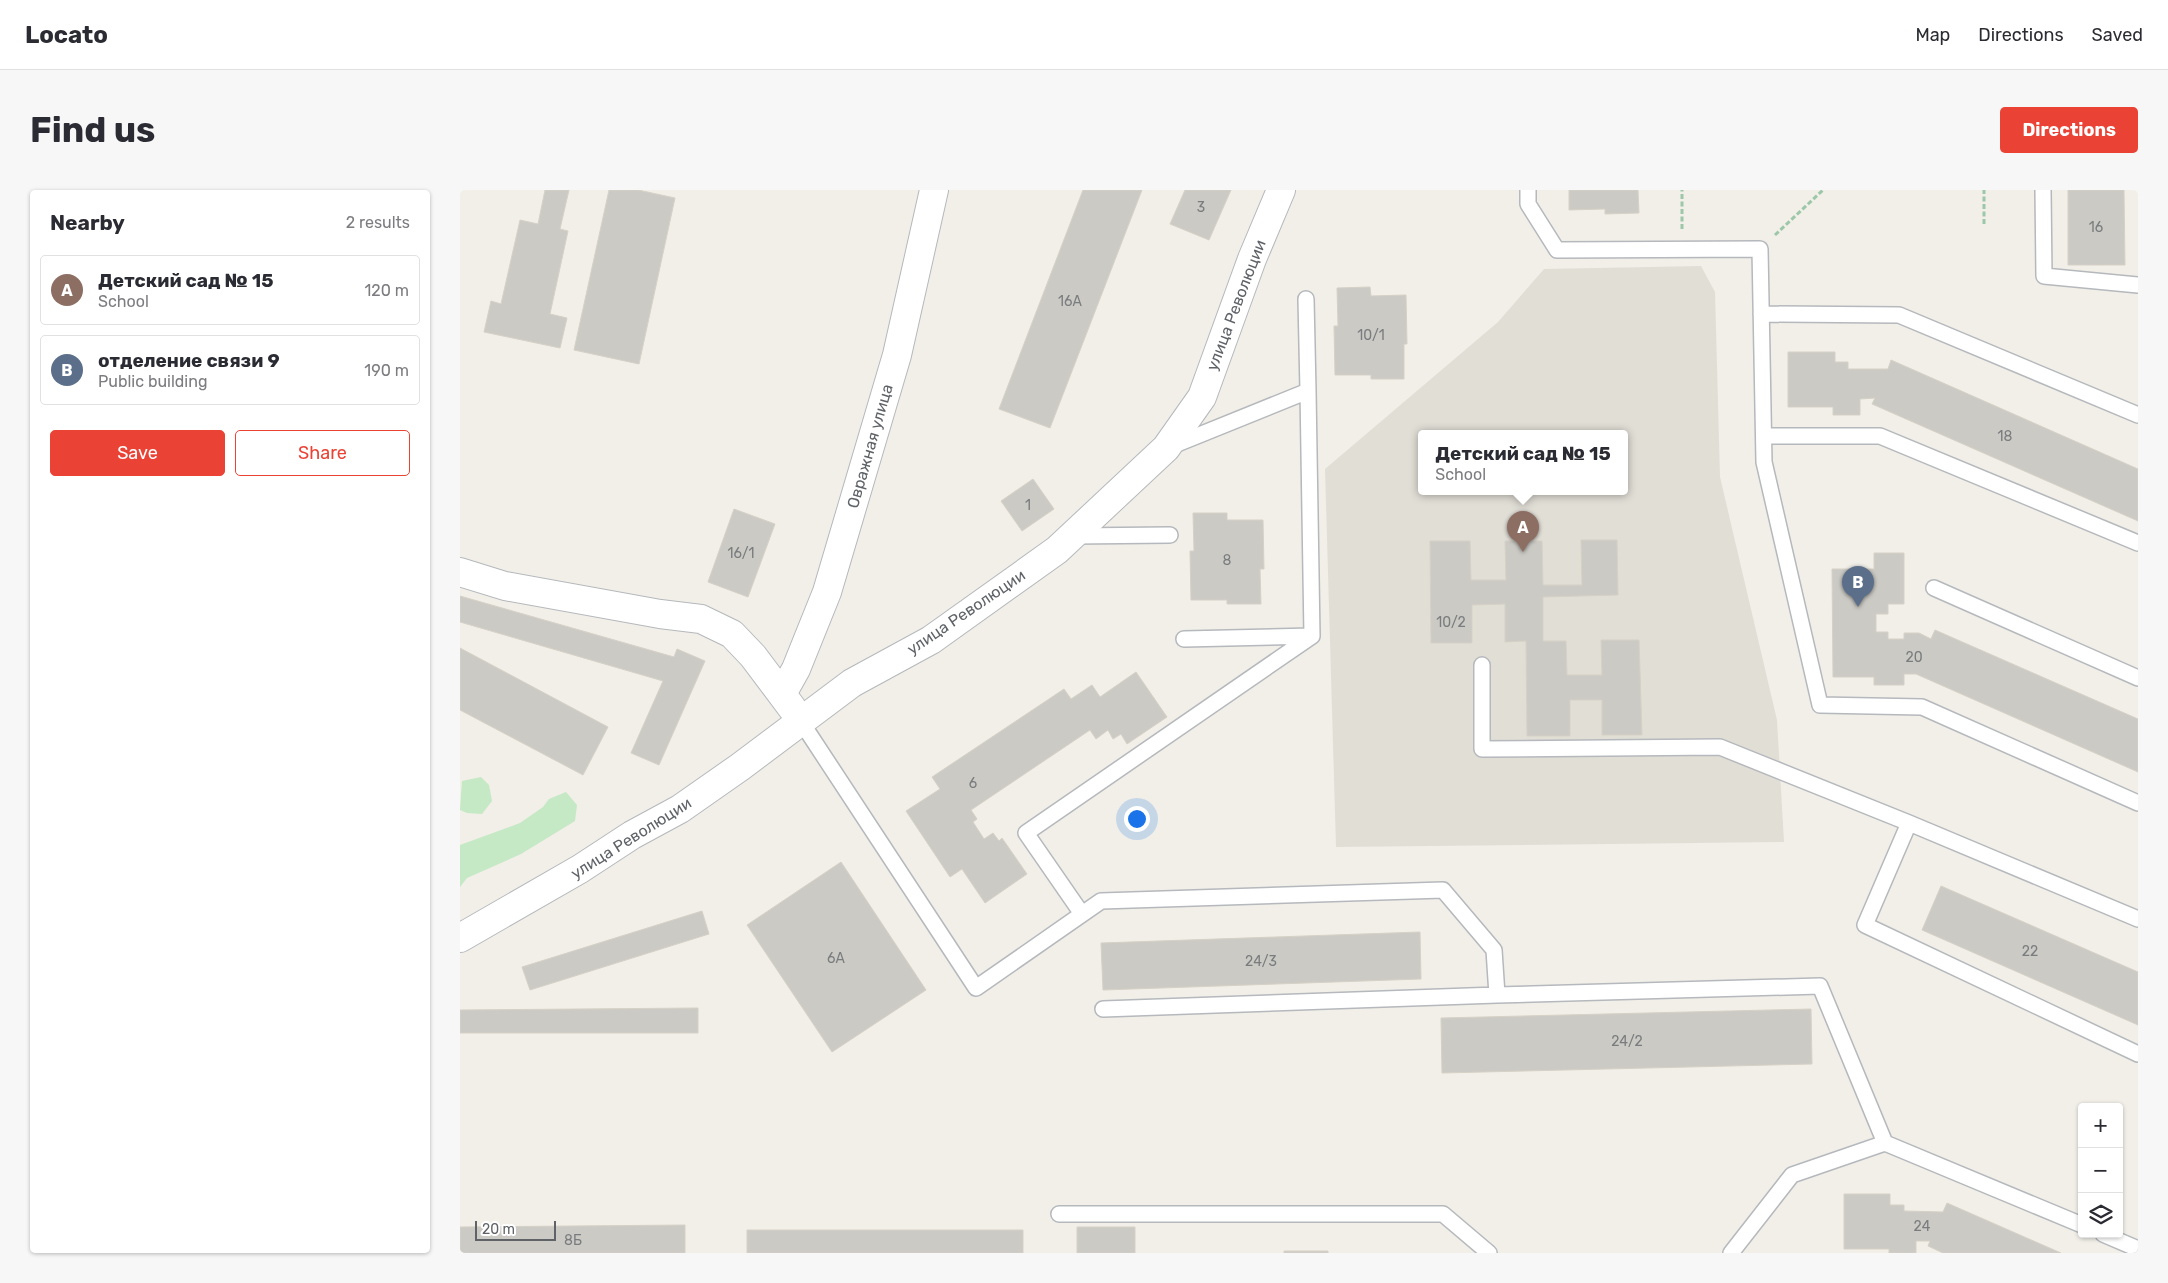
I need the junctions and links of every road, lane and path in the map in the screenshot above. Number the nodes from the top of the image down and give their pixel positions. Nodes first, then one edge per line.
1 (934, 190) edge
2 (1281, 190) edge
3 (1528, 190) edge
4 (1682, 190) edge
5 (1823, 190) edge
6 (1984, 190) edge
7 (2043, 190) edge
8 (1984, 224) dead end
9 (1760, 249) junction
10 (1682, 250) junction
11 (2138, 285) edge
12 (1306, 299) dead end
13 (1761, 314) junction
14 (1308, 391) junction
15 (2138, 415) edge
16 (1764, 436) junction
17 (1166, 448) junction
18 (1170, 535) dead end
19 (1072, 536) junction
20 (2138, 543) edge
21 (460, 572) edge
22 (1934, 588) dead end
23 (1312, 636) junction
24 (1184, 639) dead end
25 (1482, 665) dead end
26 (2138, 678) edge
27 (782, 694) junction
28 (800, 720) junction
29 (2138, 803) edge
30 (1909, 822) junction
31 (1082, 914) junction
32 (2138, 918) edge
33 (460, 938) edge
34 (1496, 994) junction
35 (1103, 1010) dead end
36 (2138, 1054) edge
37 (1885, 1143) junction
38 (1059, 1214) dead end
39 (2078, 1223) edge
40 (2112, 1238) edge
41 (2138, 1249) edge
42 (1490, 1253) edge
43 (1731, 1253) edge

1 - 27 street, Овражная улица
2 - 17 street, улица Революции
3 - 10 lane
4 - 10 path
5 - 9 path
6 - 8 path
7 - 11 lane
9 - 10 lane
9 - 13 lane
12 - 14 lane
13 - 15 lane
13 - 16 lane
14 - 17 lane
14 - 23 lane
16 - 20 lane
16 - 29 lane
17 - 19 street, улица Революции
18 - 19 lane
19 - 28 street, улица Революции
21 - 27 street
22 - 26 lane
23 - 24 lane
23 - 31 lane
25 - 30 lane
27 - 28 street
28 - 31 lane
28 - 33 street, улица Революции
30 - 32 lane
30 - 36 lane
31 - 34 lane
34 - 35 lane
34 - 37 lane
37 - 39 lane
37 - 43 lane
38 - 42 lane
40 - 41 lane

